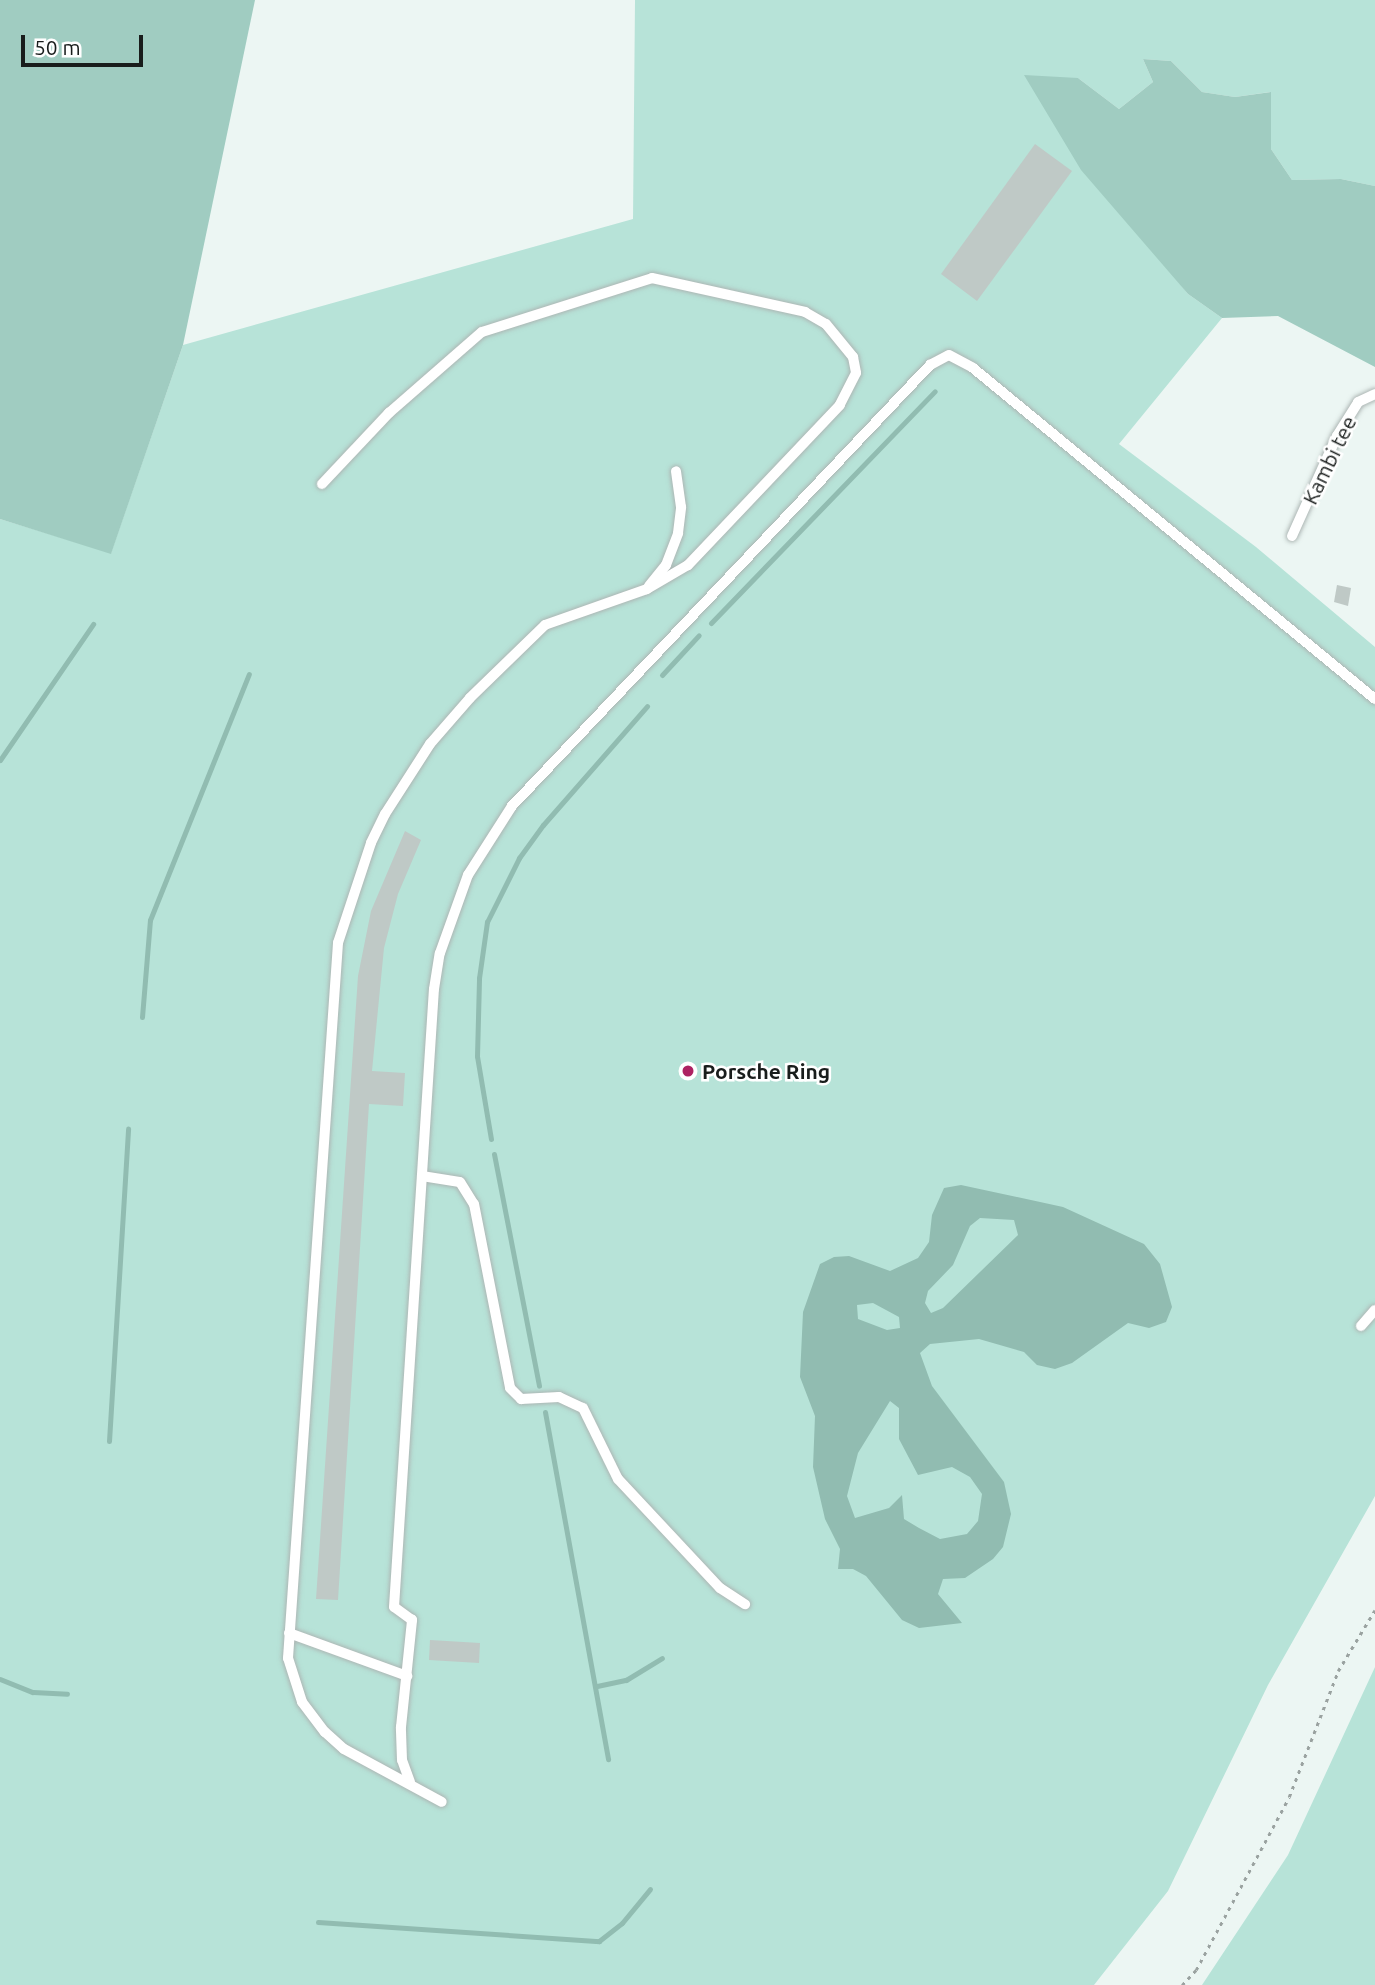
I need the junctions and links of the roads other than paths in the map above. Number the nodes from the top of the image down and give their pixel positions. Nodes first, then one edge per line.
1 (1375, 394) edge
2 (676, 471) dead end
3 (322, 484) dead end
4 (1292, 536) dead end
5 (647, 589) junction
6 (1375, 699) edge
7 (422, 1176) junction
8 (1375, 1310) edge
9 (1361, 1326) dead end
10 (745, 1604) dead end
11 (289, 1633) junction
12 (407, 1676) junction
13 (410, 1783) junction
14 (442, 1802) dead end

1 - 4 lane, Kambi tee
2 - 5 lane
3 - 5 lane
5 - 11 lane
6 - 7 lane
7 - 10 lane
7 - 12 lane
8 - 9 lane
11 - 12 lane
11 - 13 lane
12 - 13 lane
13 - 14 lane

